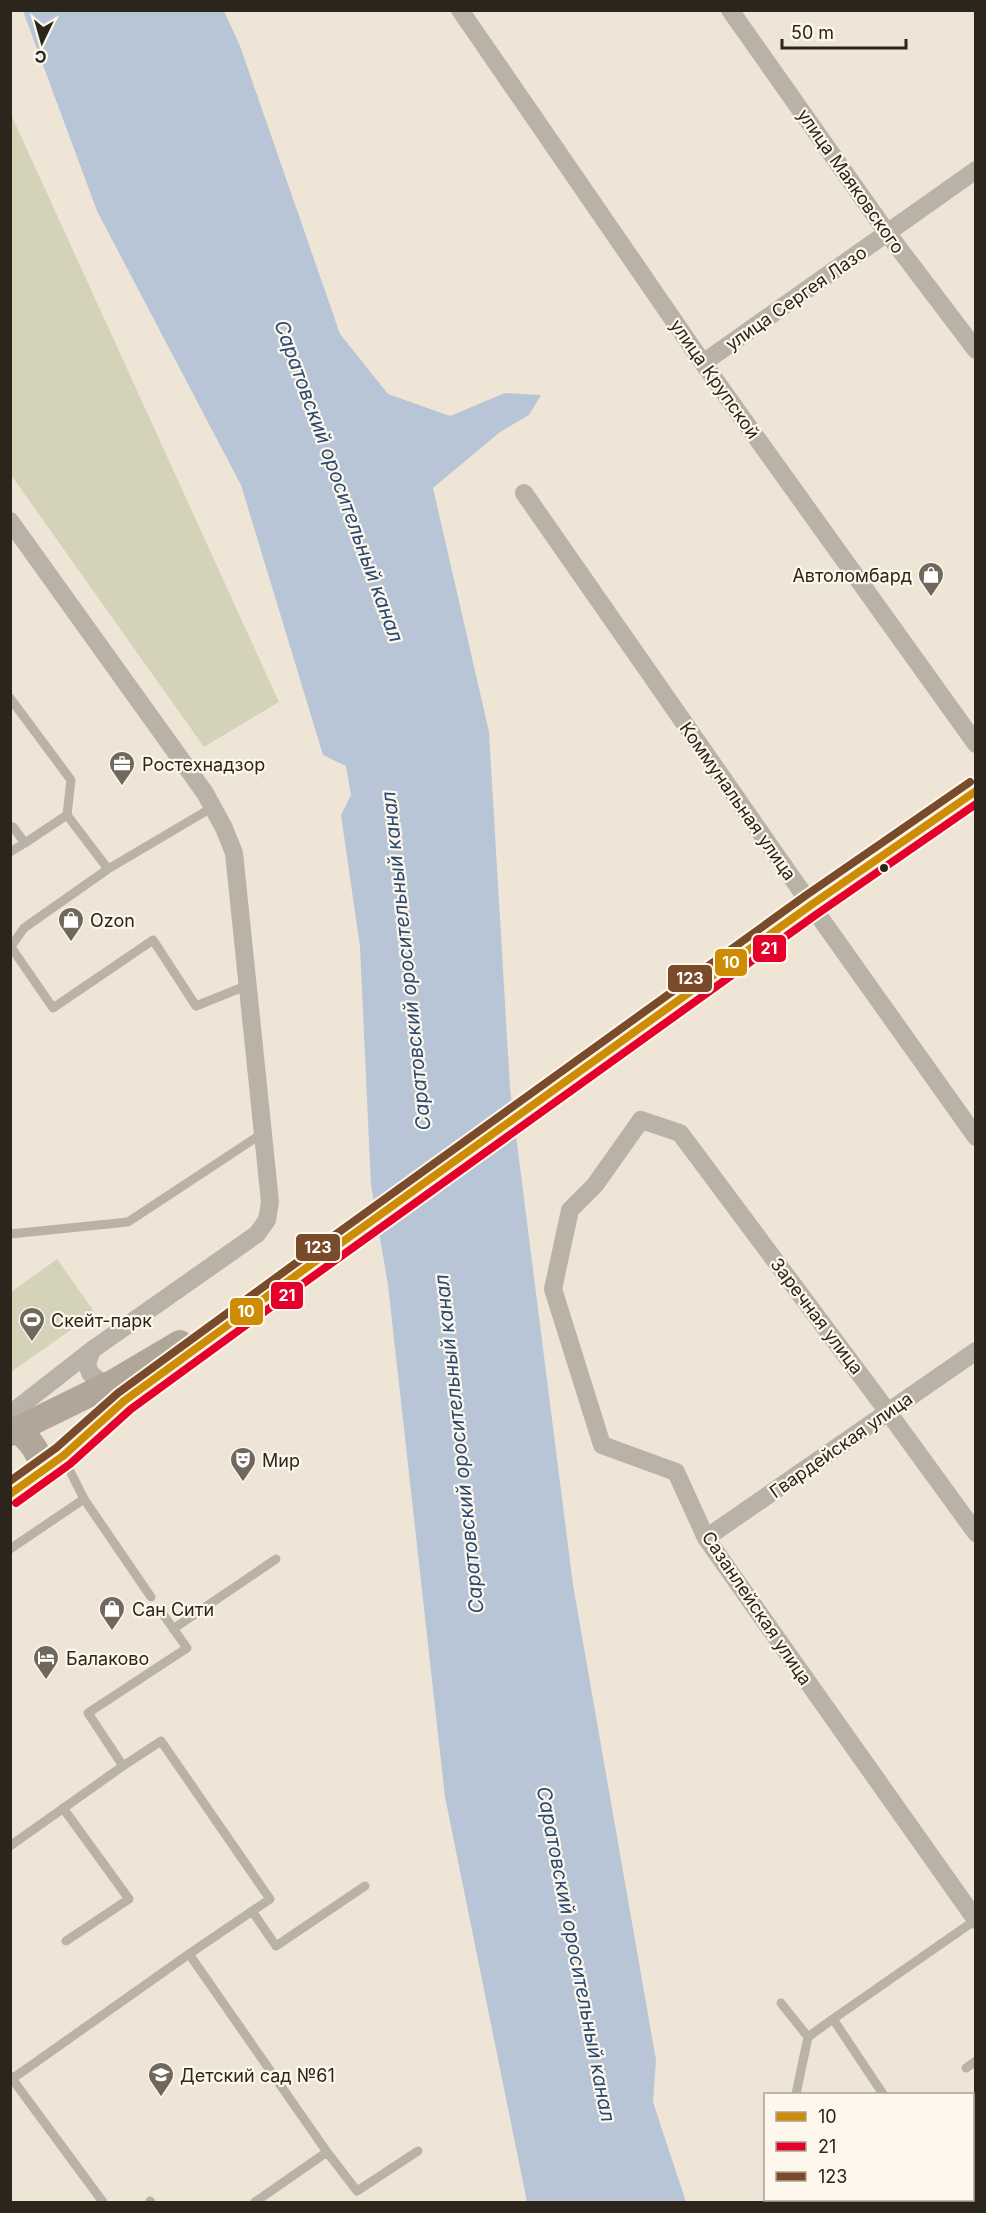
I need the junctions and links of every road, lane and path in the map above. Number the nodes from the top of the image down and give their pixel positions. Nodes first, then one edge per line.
1 (460, 10) edge
2 (730, 10) edge
3 (975, 170) edge
4 (888, 234) junction
5 (975, 350) edge
6 (703, 363) junction
7 (524, 493) dead end
8 (10, 521) edge
9 (10, 698) edge
10 (975, 744) edge
11 (975, 791) edge
12 (213, 807) junction
13 (67, 815) junction
14 (13, 827) dead end
15 (25, 843) junction
16 (10, 852) edge
17 (108, 869) junction
18 (811, 905) junction
19 (11, 948) edge
20 (248, 985) junction
21 (641, 1120) joint
22 (264, 1133) junction
23 (975, 1137) edge
24 (10, 1234) edge
25 (302, 1271) junction
26 (93, 1350) junction
27 (975, 1351) edge
28 (114, 1382) junction
29 (888, 1412) junction
30 (12, 1425) edge
31 (53, 1463) junction
32 (10, 1494) edge
33 (84, 1499) junction
34 (975, 1533) edge
35 (706, 1538) junction
36 (10, 1549) edge
37 (276, 1559) dead end
38 (151, 1597) dead end
39 (160, 1610) dead end
40 (173, 1629) junction
41 (123, 1766) junction
42 (63, 1808) junction
43 (10, 1846) edge
44 (365, 1886) dead end
45 (252, 1911) junction
46 (975, 1921) edge
47 (66, 1941) dead end
48 (189, 1954) junction
49 (781, 2003) dead end
50 (833, 2019) junction
51 (808, 2037) junction
52 (975, 2061) edge
53 (966, 2068) dead end
54 (11, 2077) edge
55 (796, 2093) edge
56 (882, 2093) edge
57 (418, 2151) dead end
58 (327, 2152) junction
59 (104, 2202) edge
60 (255, 2202) edge

1 - 6 street, улица Крупской
2 - 4 street, улица Маяковского
3 - 4 street, улица Сергея Лазо
4 - 5 street, улица Маяковского
4 - 6 street, улица Сергея Лазо
6 - 10 street, улица Крупской
7 - 18 street, Коммунальная улица
8 - 12 street
9 - 13 lane
11 - 18 main road
12 - 17 lane
12 - 20 street
13 - 15 lane
13 - 17 lane
14 - 15 lane
15 - 16 lane
17 - 19 lane
18 - 23 street, Коммунальная улица
18 - 25 main road
19 - 20 lane
20 - 22 street
21 - 29 street, Заречная улица
21 - 35 street, Сазанлейская улица
22 - 24 lane
22 - 26 street
25 - 28 main road
25 - 31 main road
26 - 28 street
26 - 30 street
27 - 29 street, Гвардейская улица
28 - 30 main road
29 - 34 street, Заречная улица
29 - 35 street, Гвардейская улица
30 - 31 main road
31 - 32 main road
31 - 33 lane
33 - 36 lane
33 - 38 lane
35 - 46 street, Сазанлейская улица
37 - 40 lane
39 - 40 lane
40 - 41 lane
41 - 42 lane
41 - 45 lane
42 - 43 lane
42 - 47 lane
44 - 45 lane
45 - 48 lane
46 - 50 lane
48 - 54 lane
48 - 58 lane
49 - 51 lane
50 - 51 lane
50 - 56 lane
51 - 55 lane
52 - 53 lane
54 - 59 lane
57 - 58 lane
58 - 60 lane

